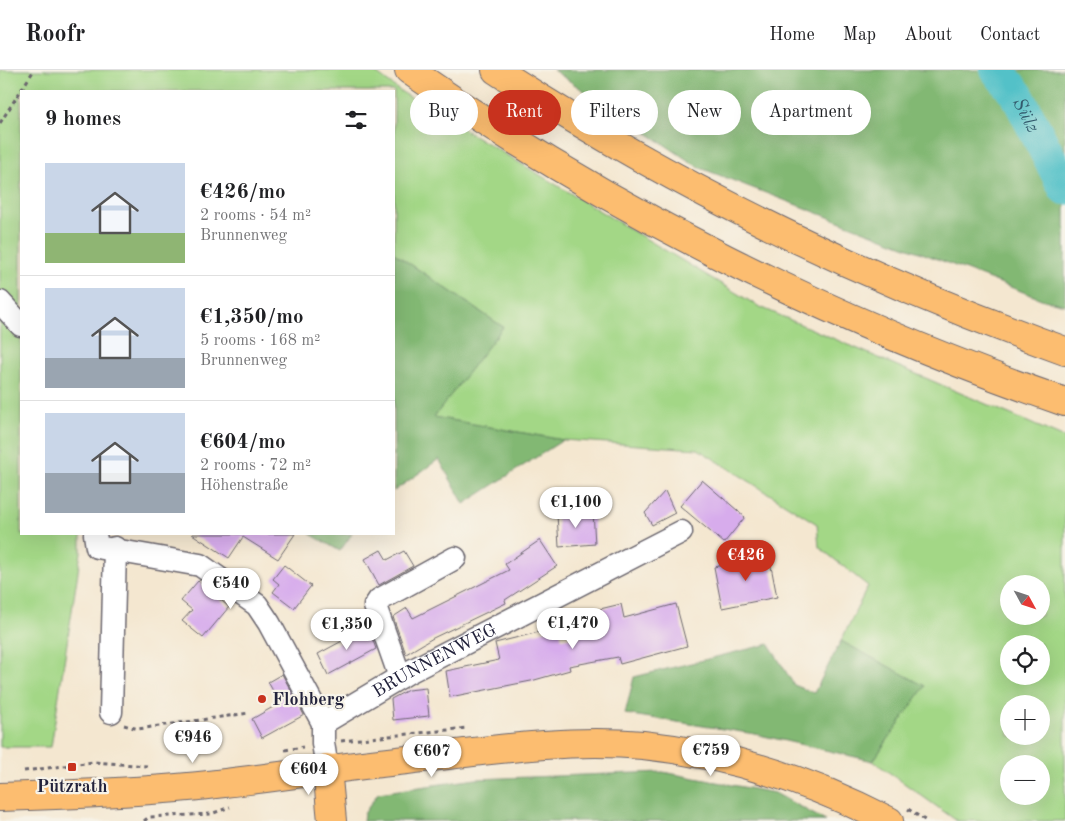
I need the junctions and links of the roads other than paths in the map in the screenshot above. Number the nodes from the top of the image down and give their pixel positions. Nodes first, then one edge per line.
1 (409, 70) edge
2 (496, 70) edge
3 (0, 302) edge
4 (20, 324) edge
5 (1065, 352) edge
6 (1065, 402) edge
7 (681, 532) dead end
8 (95, 535) edge
9 (115, 548) junction
10 (455, 558) dead end
11 (400, 677) junction
12 (111, 712) road end
13 (324, 723) junction
14 (327, 768) junction
15 (0, 797) edge
16 (332, 821) edge
17 (889, 821) edge

1 - 6 main road
2 - 5 main road
3 - 4 street
7 - 11 street, BRUNNENWEG
8 - 9 street
9 - 12 street
9 - 13 street
10 - 11 street
11 - 13 street, BRUNNENWEG
13 - 14 street
14 - 15 main road
14 - 16 main road
14 - 17 main road

